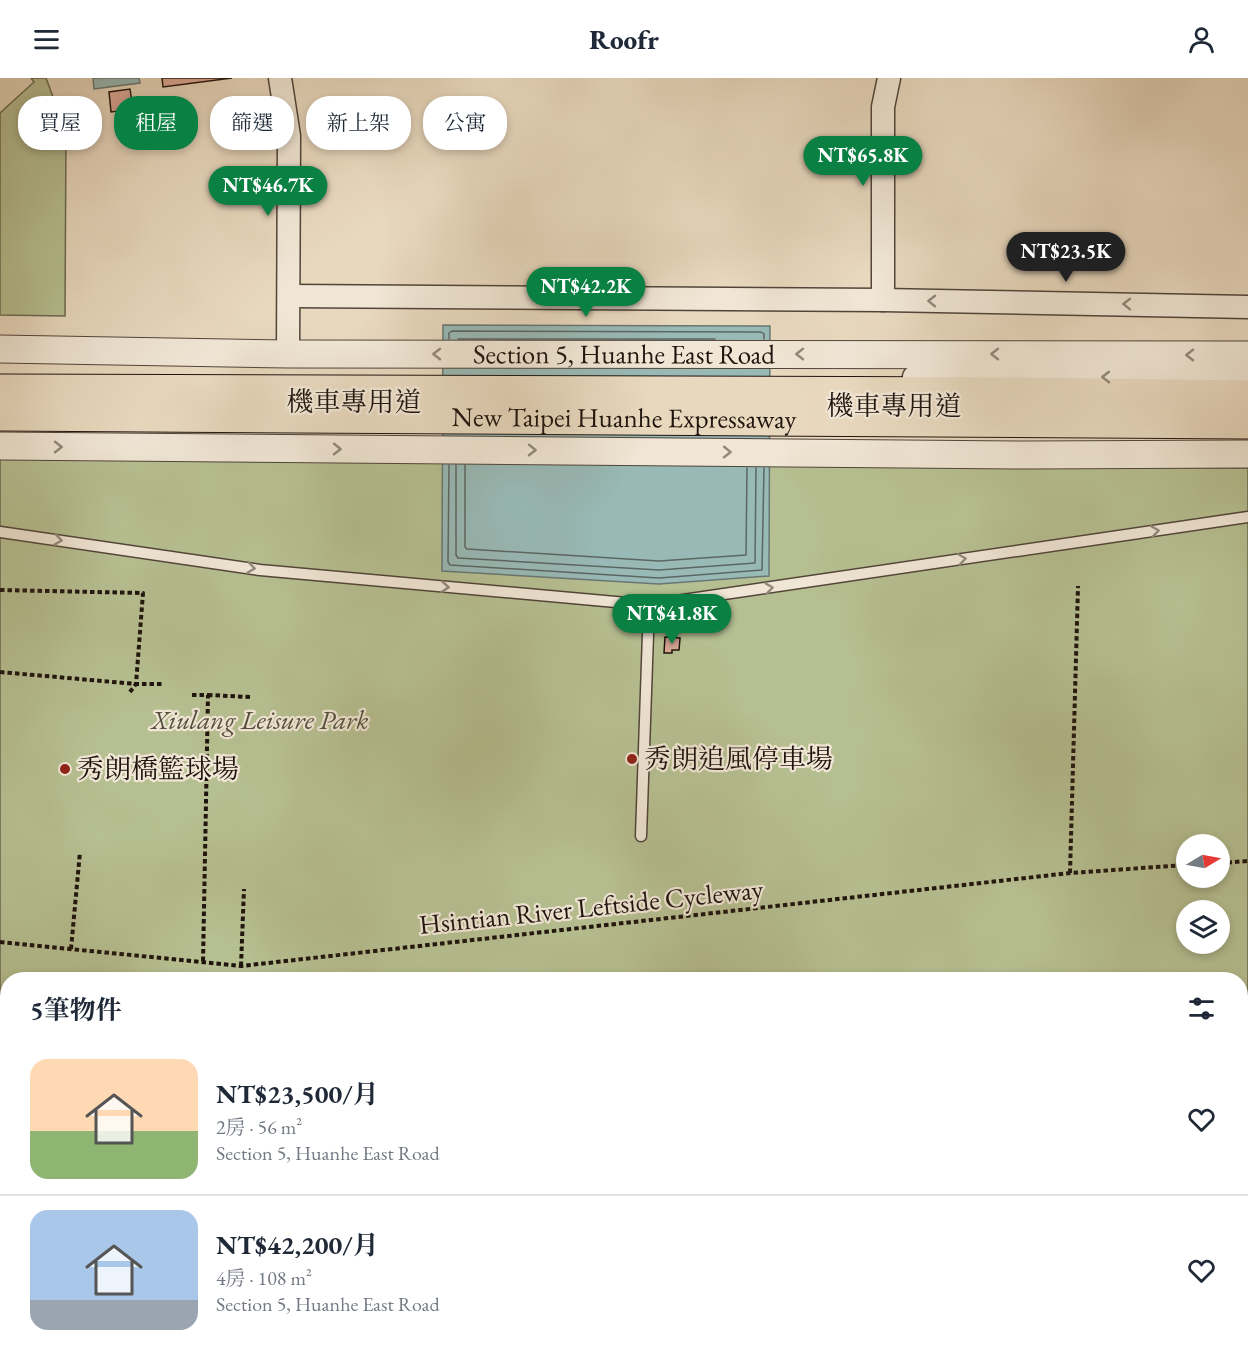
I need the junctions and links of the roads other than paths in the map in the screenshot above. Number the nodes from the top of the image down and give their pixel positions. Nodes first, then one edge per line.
1 (280, 78) edge
2 (889, 78) edge
3 (289, 296) junction
4 (883, 300) junction
5 (1248, 307) edge
6 (0, 349) edge
7 (288, 354) junction
8 (1248, 355) edge
9 (0, 377) edge
10 (1248, 377) edge
11 (0, 391) edge
12 (1248, 397) edge
13 (0, 414) edge
14 (1248, 422) edge
15 (0, 428) edge
16 (1248, 437) edge
17 (0, 446) edge
18 (1248, 454) edge
19 (1248, 517) edge
20 (0, 532) edge
21 (649, 605) junction
22 (641, 836) dead end

1 - 3 street
2 - 4 street
3 - 4 street, Section 5, Huanhe East Road
3 - 7 street
5 -> 4 street, Section 5, Huanhe East Road
6 - 7 street, Section 5, Huanhe East Road
8 -> 7 street, Section 5, Huanhe East Road
10 -> 9 street, 機車專用道
11 - 12 highway, New Taipei Huanhe Expressaway
13 - 14 highway, New Taipei Huanhe Expressaway
15 - 16 street, 機車專用道
17 -> 18 street
21 -> 19 lane
20 -> 21 lane
21 - 22 lane

